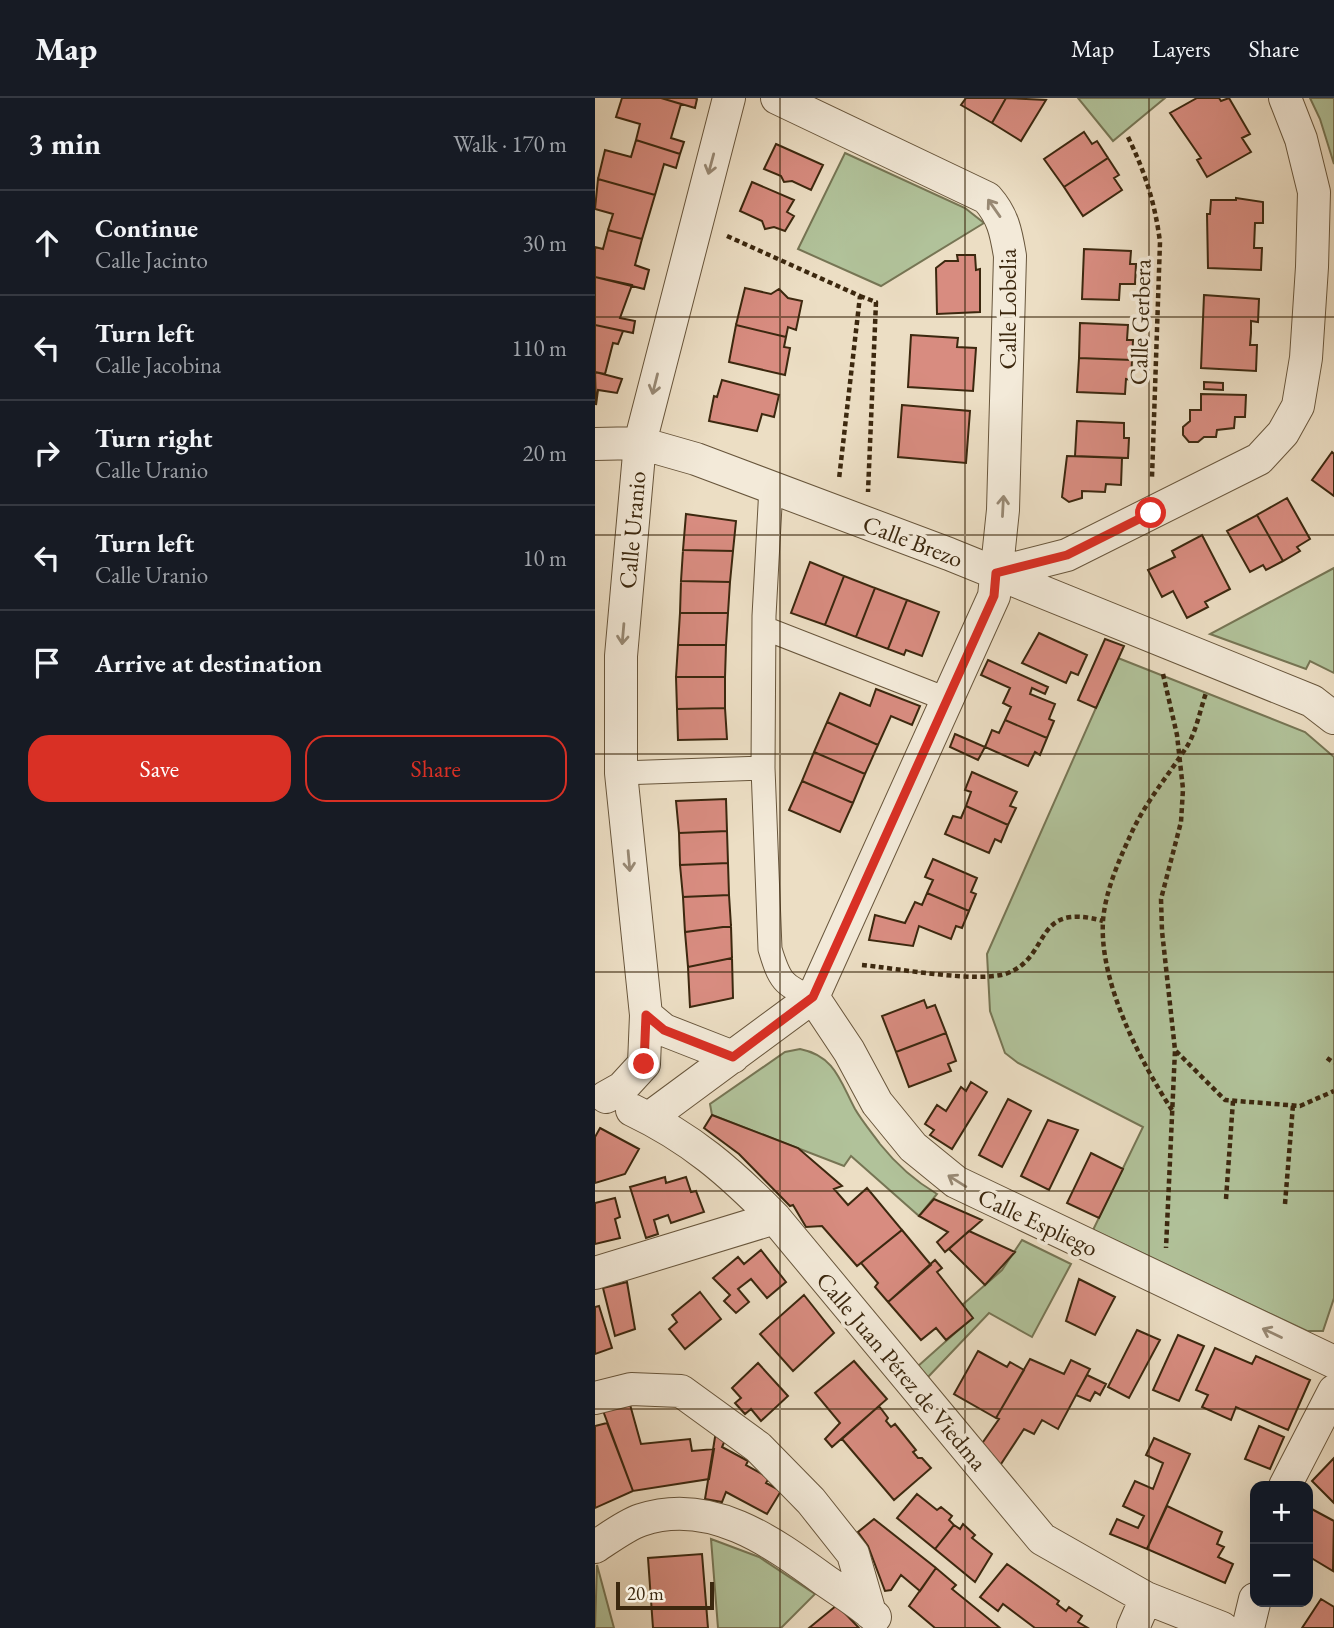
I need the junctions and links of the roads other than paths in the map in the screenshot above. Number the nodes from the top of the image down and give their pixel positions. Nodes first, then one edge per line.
1 (729, 98) edge
2 (777, 98) edge
3 (1285, 98) edge
4 (640, 443) junction
5 (595, 444) edge
6 (771, 487) junction
7 (996, 573) junction
8 (764, 628) junction
9 (946, 699) junction
10 (1334, 718) edge
11 (762, 768) junction
12 (621, 773) junction
13 (813, 997) junction
14 (646, 1015) junction
15 (733, 1057) junction
16 (601, 1095) edge
17 (649, 1118) junction
18 (775, 1218) junction
19 (595, 1273) edge
20 (1334, 1363) edge
21 (1333, 1394) edge
22 (595, 1398) edge
23 (1288, 1481) edge
24 (595, 1547) edge
25 (1146, 1598) junction
26 (1253, 1607) edge
27 (878, 1620) edge
28 (1133, 1628) edge
29 (1222, 1628) edge
30 (1248, 1628) edge

1 -> 4 street, Calle Uranio
7 -> 2 street, Calle Lobelia
3 - 7 street
4 - 5 street, Calle Brezo
4 - 6 street, Calle Brezo
4 -> 12 street, Calle Uranio
6 - 7 street, Calle Brezo
6 - 8 street
7 - 9 street, Calle Lobelia
7 - 10 street, Calle Brezo
8 - 9 street
8 - 11 street
9 - 13 street, Calle Lobelia
11 - 12 street
11 - 13 street
12 -> 14 street, Calle Uranio
13 - 15 street
20 -> 13 street, Calle Espliego
14 - 15 street
14 - 16 street, Calle Uranio
15 - 17 street
16 - 17 street, Calle Juan Pérez de Viedma
17 - 18 street, Calle Juan Pérez de Viedma
18 - 19 street
18 - 25 street, Calle Juan Pérez de Viedma
21 - 23 street
22 - 27 street
24 - 27 street
25 - 28 street
25 - 29 street, Calle Juan Pérez de Viedma
26 - 30 street

